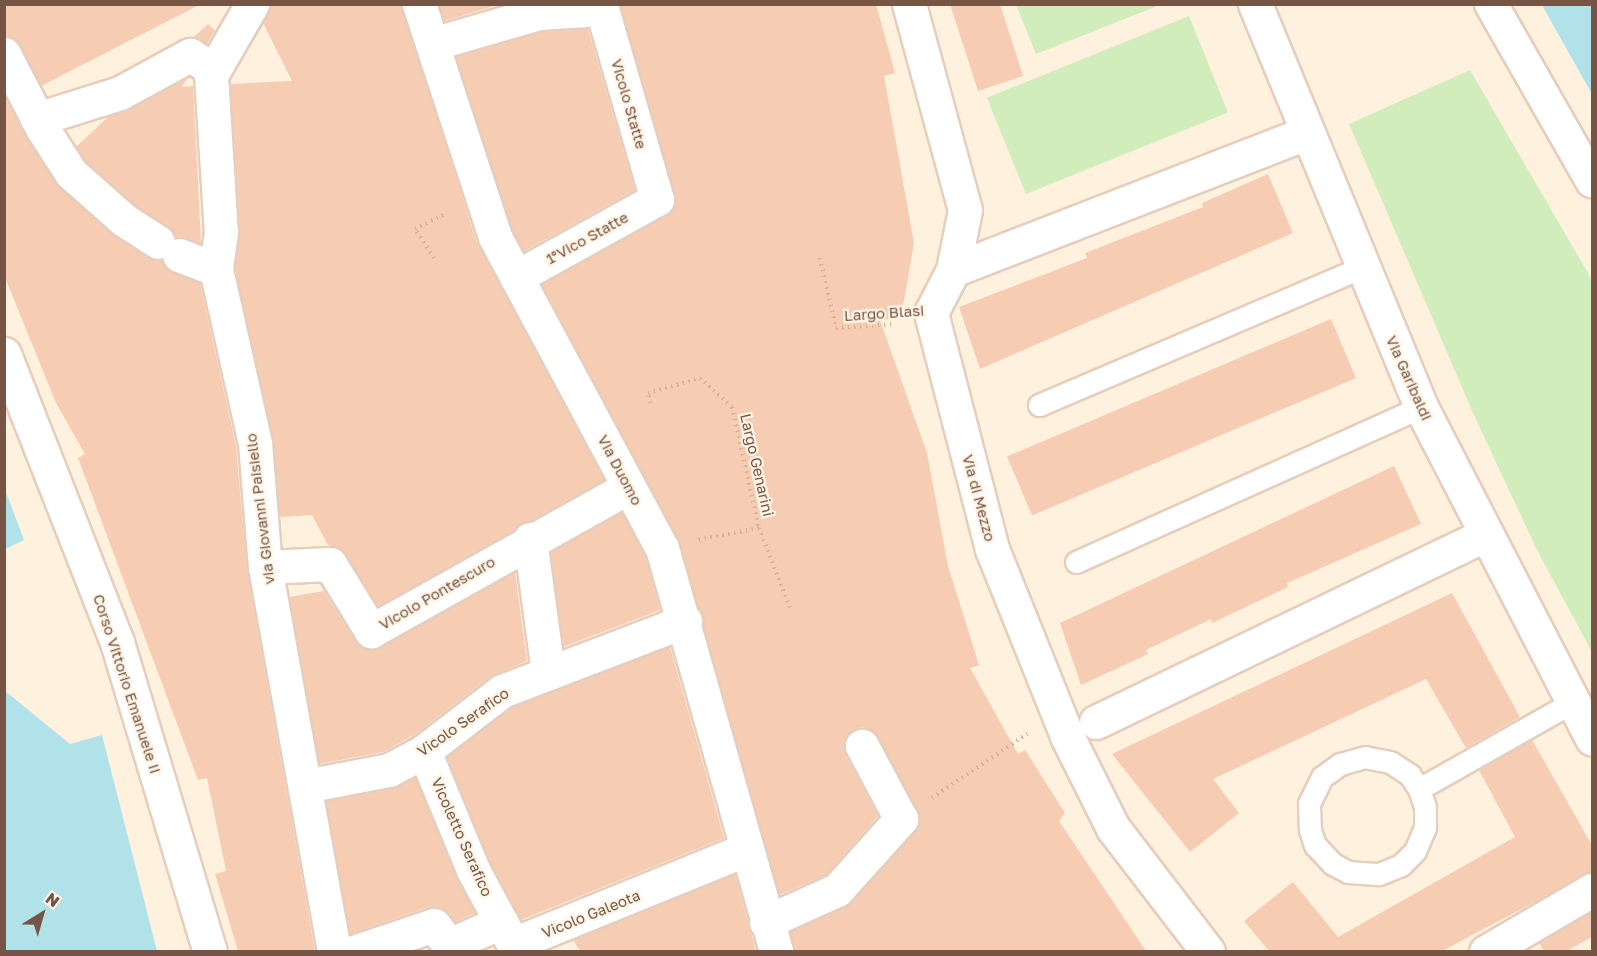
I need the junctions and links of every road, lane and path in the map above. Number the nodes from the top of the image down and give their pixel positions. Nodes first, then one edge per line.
1 (252, 4) edge
2 (419, 4) edge
3 (909, 4) edge
4 (1255, 4) edge
5 (1491, 4) edge
6 (432, 44) junction
7 (4, 54) edge
8 (214, 70) junction
9 (37, 119) junction
10 (1307, 133) junction
11 (1593, 181) edge
12 (480, 197) junction
13 (657, 200) joint
14 (434, 258) dead end
15 (820, 258) dead end
16 (1362, 267) junction
17 (216, 269) junction
18 (953, 270) junction
19 (516, 277) junction
20 (933, 322) junction
21 (4, 354) edge
22 (650, 404) dead end
23 (1039, 405) dead end
24 (1420, 406) junction
25 (629, 487) junction
26 (759, 528) junction
27 (1485, 535) junction
28 (530, 539) junction
29 (662, 548) junction
30 (1076, 562) dead end
31 (265, 567) junction
32 (790, 608) dead end
33 (685, 621) junction
34 (548, 673) junction
35 (1573, 702) junction
36 (1096, 722) dead end
37 (1067, 736) junction
38 (1593, 738) edge
39 (862, 746) dead end
40 (424, 751) junction
41 (305, 786) junction
42 (1419, 789) junction
43 (902, 819) junction
44 (744, 850) junction
45 (1593, 890) edge
46 (501, 922) junction
47 (771, 937) edge
48 (210, 951) edge
49 (334, 951) edge
50 (354, 951) edge
51 (1208, 951) edge
52 (1486, 951) edge

1 - 8 street, via Giovanni Paisiello
2 - 6 street, Via Duomo
3 - 18 street, Via di Mezzo
4 - 10 street, Via Garibaldi
5 - 11 street
6 - 12 street, Via Duomo
6 - 13 street, Vicolo Statte
7 - 9 street
8 - 9 street
8 - 17 street, via Giovanni Paisiello
9 - 17 street
10 - 16 street, Via Garibaldi
10 - 18 street
12 - 14 path
12 - 19 street, Via Duomo
13 - 19 street, 1°Vico Statte
15 - 20 path, Largo Blasi
16 - 23 lane
16 - 24 street, Via Garibaldi
17 - 31 street, via Giovanni Paisiello
18 - 20 street, Via di Mezzo
19 - 25 street, Via Duomo
20 - 37 street, Via di Mezzo
21 - 48 street, Corso Vittorio Emanuele II
22 - 26 path, Largo Genarini
24 - 27 street, Via Garibaldi
24 - 30 lane
25 - 28 street, Vicolo Pontescuro
25 - 29 street, Via Duomo
26 - 29 path, Largo Genarini
26 - 32 path, Largo Genarini
27 - 35 street, Via Garibaldi
27 - 36 street
28 - 31 street, Vicolo Pontescuro
28 - 34 street
29 - 33 street, Via Duomo
31 - 41 street, via Giovanni Paisiello
33 - 34 street, Vicolo Serafico
33 - 44 street, Via Duomo
34 - 40 street, Vicolo Serafico
35 - 38 street, Via Garibaldi
35 - 42 lane
37 - 43 path
37 - 51 street, Via di Mezzo
39 - 43 street
40 - 41 street, Vicolo Serafico
40 - 46 street, Vicoletto Serafico
41 - 49 street, via Giovanni Paisiello
42 - 42 lane
43 - 47 street
44 - 46 street, Vicolo Galeota
44 - 47 street, Via Duomo
45 - 52 street
46 - 50 street

